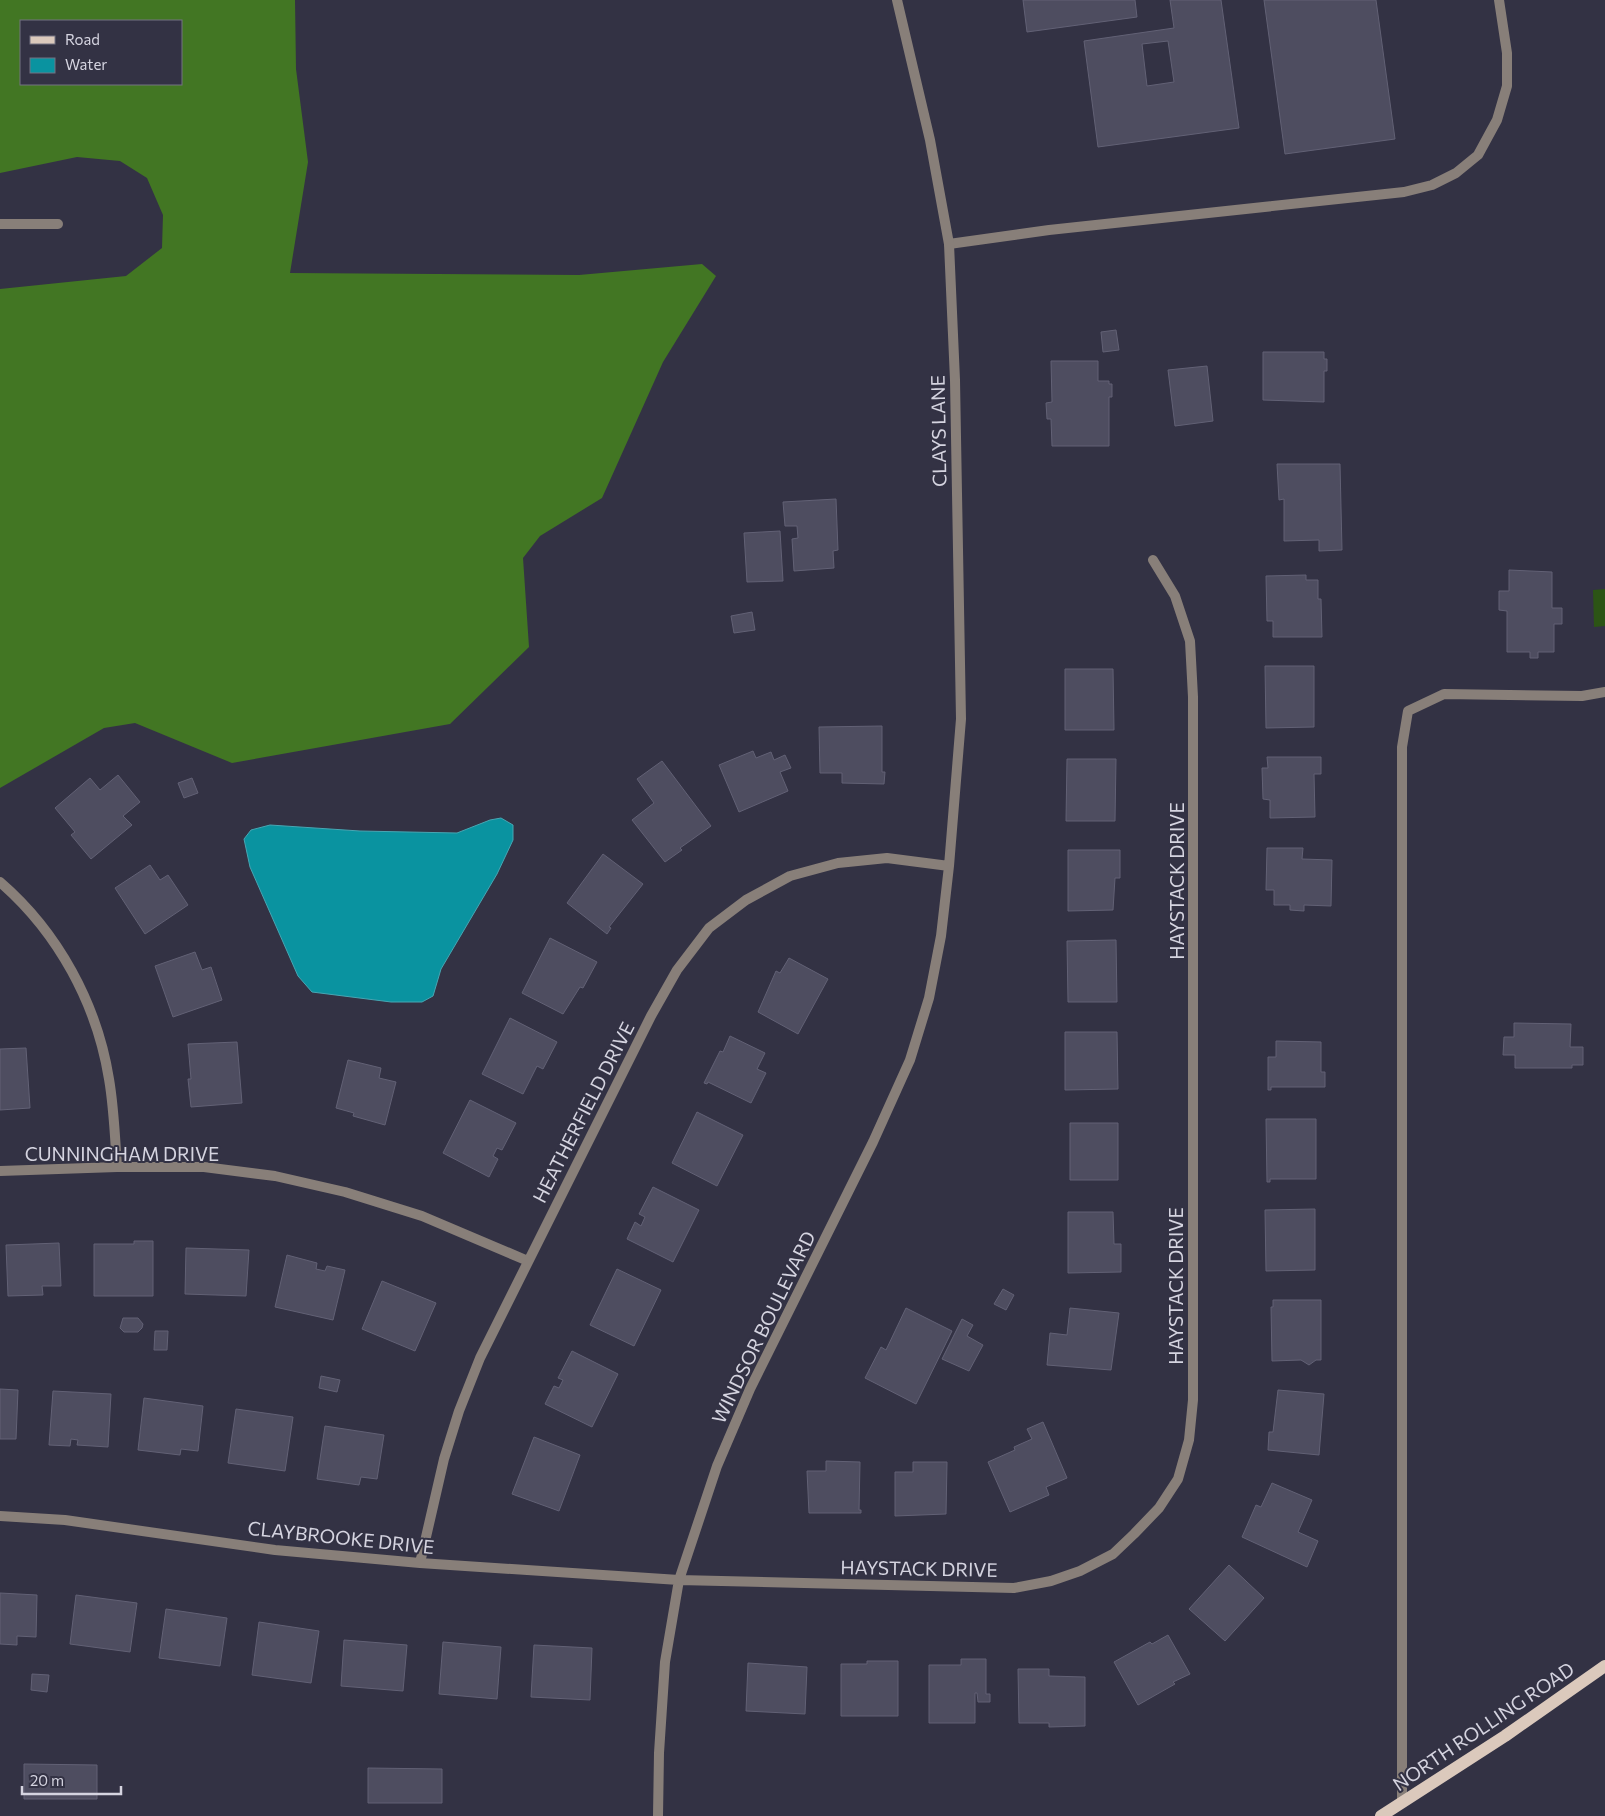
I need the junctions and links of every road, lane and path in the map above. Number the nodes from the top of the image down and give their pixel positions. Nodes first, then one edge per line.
1 (897, 0) edge
2 (1499, 0) edge
3 (0, 224) edge
4 (58, 224) dead end
5 (949, 244) junction
6 (1152, 560) dead end
7 (1605, 692) edge
8 (949, 866) junction
9 (0, 882) edge
10 (117, 1167) junction
11 (0, 1171) edge
12 (528, 1262) junction
13 (0, 1516) edge
14 (420, 1563) junction
15 (679, 1580) junction
16 (1605, 1666) edge
17 (1402, 1803) junction
18 (658, 1816) edge
19 (1381, 1816) edge

1 - 5 street, CLAYS LANE
2 - 5 street
3 - 4 street
5 - 8 street, CLAYS LANE
6 - 15 street, HAYSTACK DRIVE
7 - 17 street
8 - 12 street, HEATHERFIELD DRIVE
8 - 15 street, WINDSOR BOULEVARD
9 - 10 street
10 - 11 street, CUNNINGHAM DRIVE
10 - 12 street, CUNNINGHAM DRIVE
12 - 14 street, HEATHERFIELD DRIVE
13 - 14 street, CLAYBROOKE DRIVE
14 - 15 street, CLAYBROOKE DRIVE
15 - 18 street, WINDSOR BOULEVARD
16 - 17 main road, NORTH ROLLING ROAD
17 - 19 main road, NORTH ROLLING ROAD

